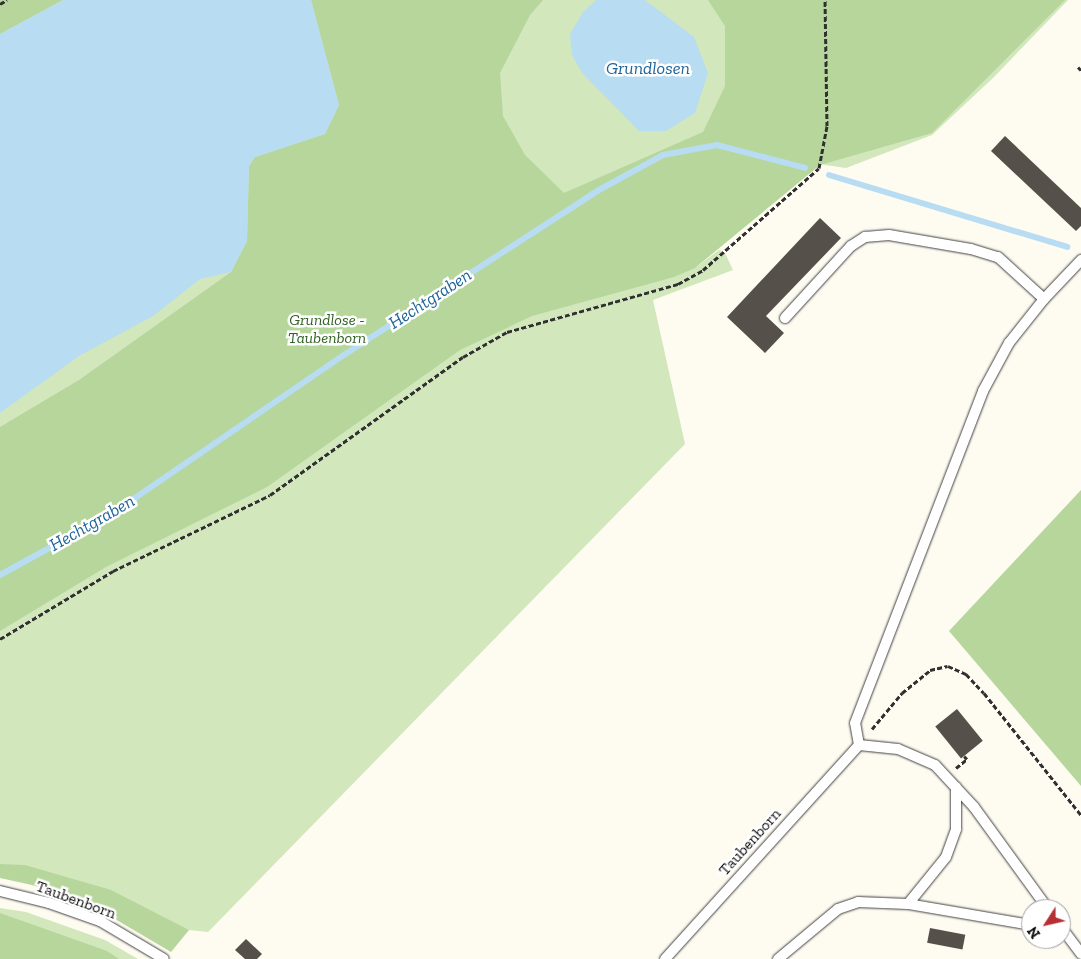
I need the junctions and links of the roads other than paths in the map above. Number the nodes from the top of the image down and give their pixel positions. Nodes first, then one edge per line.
1 (1081, 260) edge
2 (1044, 299) junction
3 (785, 318) dead end
4 (859, 745) junction
5 (956, 787) junction
6 (0, 891) edge
7 (1040, 899) edge
8 (908, 904) junction
9 (1021, 923) edge
10 (1071, 940) edge
11 (1081, 954) edge
12 (164, 959) edge
13 (665, 959) edge
14 (778, 959) edge

1 - 2 lane
2 - 3 lane
2 - 4 lane
4 - 5 lane
4 - 13 lane, Taubenborn
5 - 7 lane
5 - 8 lane
6 - 12 lane, Taubenborn
8 - 9 lane
8 - 14 lane
10 - 11 lane

